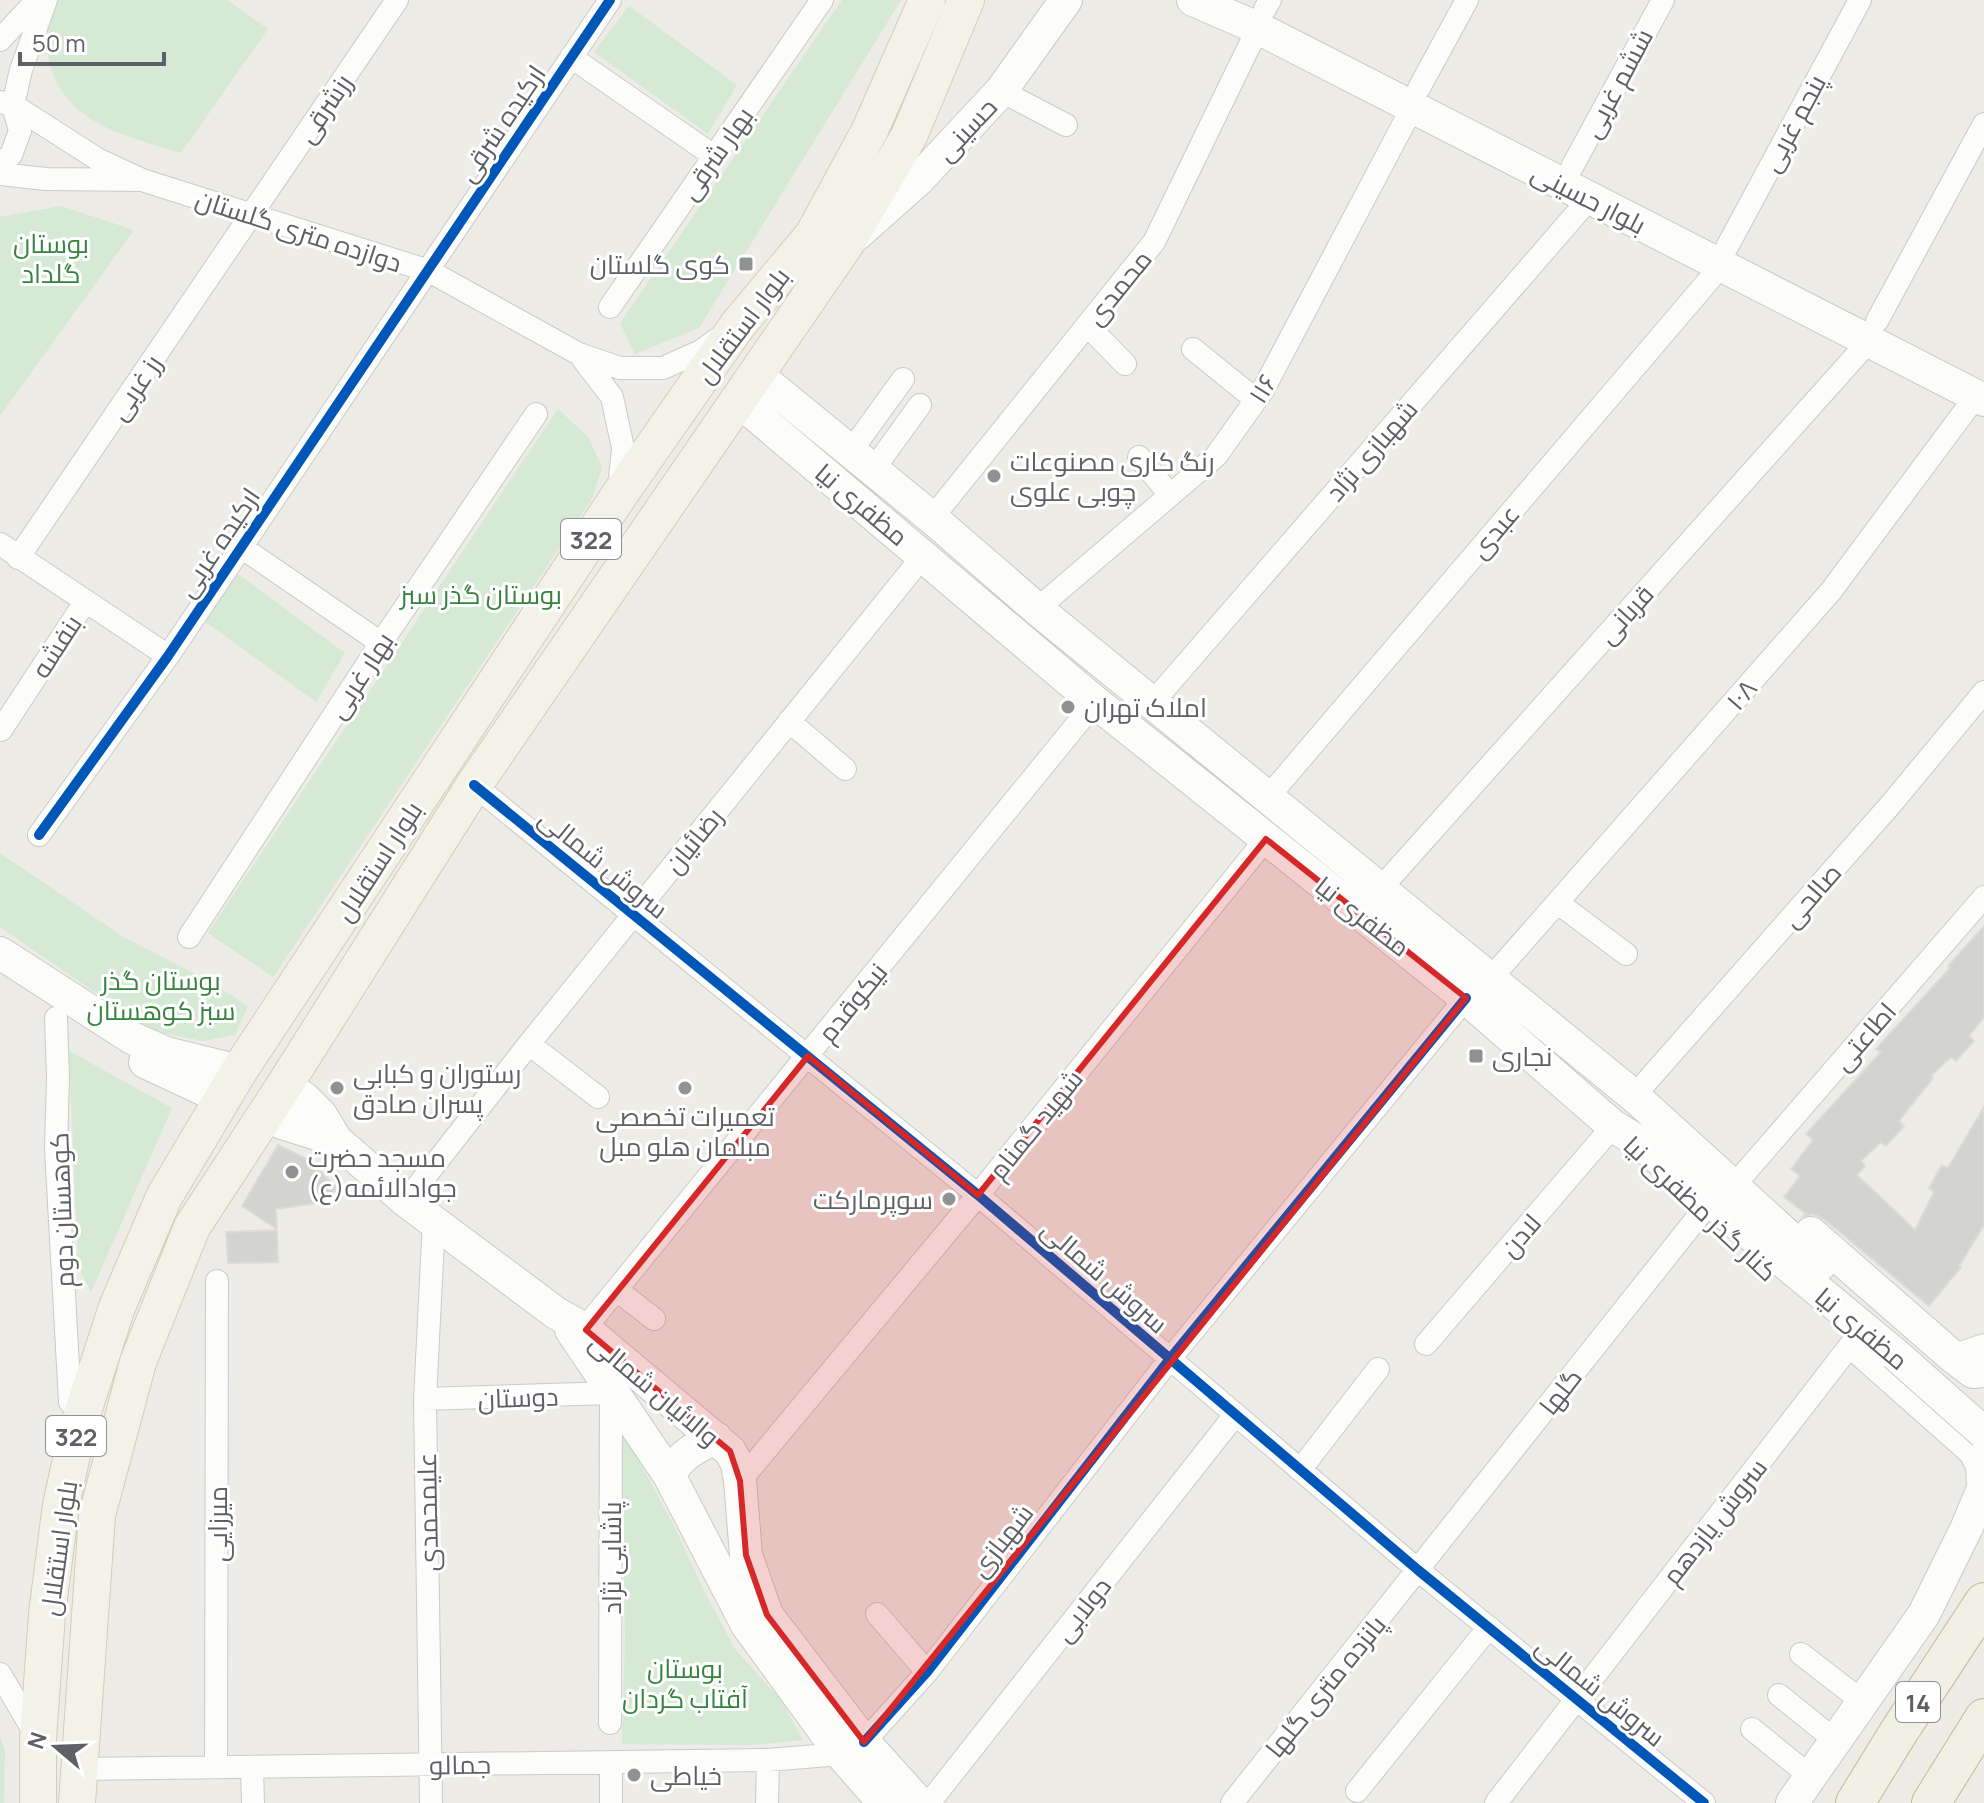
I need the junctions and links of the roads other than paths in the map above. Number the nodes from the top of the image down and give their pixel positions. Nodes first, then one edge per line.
1 (37, 0) edge
2 (46, 0) edge
3 (397, 0) edge
4 (610, 0) edge
5 (822, 0) edge
6 (927, 0) edge
7 (966, 0) edge
8 (1066, 0) edge
9 (1193, 0) edge
10 (1467, 0) edge
11 (1663, 0) edge
12 (1860, 0) edge
13 (1261, 9) edge
14 (0, 40) edge
15 (571, 57) junction
16 (1001, 91) junction
17 (1416, 98) junction
18 (6, 104) edge
19 (1984, 124) edge
20 (1066, 125) dead end
21 (714, 156) junction
22 (0, 164) edge
23 (1572, 167) junction
24 (0, 174) edge
25 (142, 180) junction
26 (1590, 198) junction
27 (252, 216) junction
28 (847, 242) junction
29 (1724, 256) junction
30 (429, 271) junction
31 (610, 307) dead end
32 (1087, 325) junction
33 (737, 326) junction
34 (1874, 330) junction
35 (1193, 349) dead end
36 (579, 354) junction
37 (1125, 364) dead end
38 (903, 379) dead end
39 (748, 388) junction
40 (1981, 391) edge
41 (1256, 400) junction
42 (920, 405) dead end
43 (798, 408) junction
44 (536, 414) dead end
45 (788, 442) junction
46 (1139, 457) dead end
47 (862, 460) junction
48 (1170, 495) junction
49 (618, 497) junction
50 (932, 518) junction
51 (0, 544) edge
52 (241, 547) junction
53 (923, 556) junction
54 (18, 558) junction
55 (85, 602) junction
56 (1037, 609) junction
57 (381, 643) junction
58 (168, 656) junction
59 (1984, 692) edge
60 (1095, 702) junction
61 (1153, 702) junction
62 (789, 721) junction
63 (1, 730) edge
64 (845, 769) dead end
65 (474, 785) junction
66 (1268, 797) junction
67 (39, 835) dead end
68 (1266, 839) junction
69 (1380, 889) junction
70 (1984, 897) edge
71 (1558, 903) junction
72 (633, 914) junction
73 (189, 937) dead end
74 (0, 953) edge
75 (1626, 954) dead end
76 (0, 979) edge
77 (1478, 989) junction
78 (57, 1005) junction
79 (529, 1044) junction
80 (808, 1056) junction
81 (230, 1084) junction
82 (1634, 1096) junction
83 (598, 1097) dead end
84 (275, 1101) junction
85 (1613, 1126) junction
86 (1744, 1174) junction
87 (978, 1195) junction
88 (406, 1201) junction
89 (1701, 1213) junction
90 (434, 1221) junction
91 (217, 1281) dead end
92 (618, 1291) junction
93 (654, 1319) dead end
94 (582, 1334) junction
95 (1852, 1343) junction
96 (1426, 1344) dead end
97 (1899, 1347) junction
98 (1169, 1360) junction
99 (1973, 1361) edge
100 (1378, 1369) dead end
101 (611, 1393) junction
102 (425, 1399) junction
103 (70, 1402) dead end
104 (1984, 1407) edge
105 (1235, 1415) junction
106 (1935, 1415) junction
107 (1984, 1433) edge
108 (716, 1438) junction
109 (1300, 1470) junction
110 (669, 1475) junction
111 (740, 1481) junction
112 (1983, 1487) edge
113 (687, 1505) junction
114 (1418, 1570) junction
115 (1984, 1602) edge
116 (877, 1614) dead end
117 (1489, 1627) junction
118 (1801, 1654) dead end
119 (927, 1672) junction
120 (0, 1674) edge
121 (1779, 1695) dead end
122 (1576, 1698) junction
123 (1863, 1702) junction
124 (1984, 1718) edge
125 (610, 1723) dead end
126 (1752, 1729) dead end
127 (38, 1739) junction
128 (1836, 1741) junction
129 (853, 1748) junction
130 (768, 1760) junction
131 (611, 1762) junction
132 (430, 1764) junction
133 (216, 1767) junction
134 (252, 1767) junction
135 (1811, 1777) junction
136 (78, 1786) edge
137 (1357, 1791) dead end
138 (38, 1803) edge
139 (253, 1803) edge
140 (431, 1803) edge
141 (611, 1803) edge
142 (767, 1803) edge
143 (884, 1803) edge
144 (919, 1803) edge
145 (929, 1803) edge
146 (1232, 1803) edge
147 (1496, 1803) edge
148 (1704, 1803) edge
149 (1792, 1803) edge
150 (1855, 1803) edge
151 (1931, 1803) edge

1 - 14 street
2 - 18 street
3 - 27 street, رزشرقی
4 - 15 street, ارکیده شرقی
5 - 21 street, بهار شرقی
6 - 33 main road, بلوار استقلال / 322
7 - 28 main road, بلوار استقلال / 322
8 - 16 main road, حسینی
9 - 13 main road, بلوار حسینی
10 - 17 street, ۱۱۶
11 - 23 street, ششم غربی
12 - 29 street, پنجم غربی
13 - 17 main road, بلوار حسینی
13 - 32 street, محمدی
15 - 21 street
15 - 30 street, ارکیده شرقی
16 - 20 street
16 - 28 main road, حسینی
17 - 23 main road, بلوار حسینی
17 - 26 main road, بلوار حسینی
17 - 41 street, ۱۱۶
18 - 22 street
18 - 25 street
19 - 34 street, قربانی
21 - 31 street, بهار شرقی
23 - 29 main road, بلوار حسینی
24 - 25 street
25 - 27 street, دوازده متری گلستان
26 - 29 main road, بلوار حسینی
26 - 61 street, شهبازی نژاد
27 - 30 street, دوازده متری گلستان
27 - 54 street, رز غربی
28 - 39 main road, بلوار استقلال / 322
29 - 34 main road, بلوار حسینی
29 - 66 street, عبدی
30 - 36 street, دوازده متری گلستان
30 - 52 street, ارکیده غربی
32 - 37 street
32 - 50 street, محمدی
33 - 36 street
33 - 49 main road, بلوار استقلال / 322
34 - 40 main road, بلوار حسینی
34 - 69 street, قربانی
35 - 41 street
36 - 49 street
38 - 47 street
39 - 43 main road, مظفری نیا
39 - 45 main road, مظفری نیا
39 - 65 main road, بلوار استقلال / 322
40 - 71 street, ۱۰۸
41 - 48 street, ۱۱۶
42 - 47 street
43 - 45 main road
43 - 47 main road, مظفری نیا
44 - 57 street, بهار غربی
45 - 53 main road, مظفری نیا
46 - 48 street
47 - 50 main road, مظفری نیا
48 - 56 street, ۱۱۶
49 - 81 main road, بلوار استقلال / 322
50 - 56 main road, مظفری نیا
51 - 54 street
52 - 57 street
52 - 58 street, ارکیده غربی
53 - 60 main road, مظفری نیا
53 - 62 street, رضائیان
54 - 55 street
55 - 58 street
55 - 63 street, بنفشه
56 - 61 main road, مظفری نیا
57 - 73 street, بهار غربی
58 - 67 street, ارکیده غربی
59 - 82 street, صالحی
60 - 68 main road, مظفری نیا
60 - 80 street, نیکوقدم
61 - 66 main road, مظفری نیا
62 - 64 street
62 - 72 street, رضائیان
65 - 72 street, سروش شمالی
65 - 84 main road, بلوار استقلال / 322
66 - 69 main road, مظفری نیا
68 - 77 main road, مظفری نیا
68 - 87 street, شهید گمنام
69 - 77 main road, مظفری نیا
70 - 86 street, اطاعتی
71 - 75 street
71 - 77 street, ۱۰۸
72 - 79 street, رضائیان
72 - 80 street, سروش شمالی
74 - 78 main road
76 - 78 main road
77 - 82 main road, مظفری نیا
77 - 85 main road, مظفری نیا
77 - 98 street, شهبازی
78 - 81 main road
78 - 103 street, کوهستان دوم
79 - 83 street
79 - 88 street, رضائیان
80 - 87 street, سروش شمالی
80 - 92 street, نیکوقدم
81 - 84 main road
81 - 127 main road, بلوار استقلال / 322
82 - 86 main road
82 - 97 main road, مظفری نیا
84 - 88 main road, والائیان شمالی
84 - 136 main road, بلوار استقلال / 322
85 - 89 main road, کنار گذر مظفری نیا
85 - 96 street, لادن
85 - 97 main road, مظفری نیا
86 - 99 main road
87 - 98 street, سروش شمالی
87 - 111 street, شهید گمنام
88 - 90 main road, والائیان شمالی
89 - 95 main road, کنار گذر مظفری نیا
89 - 114 street, گلها
90 - 94 main road, والائیان شمالی
90 - 102 street, علیمحمدی
91 - 133 street, میرزایی
92 - 93 street
92 - 94 street, نیکوقدم
94 - 101 main road, والائیان شمالی
94 - 108 main road, والائیان شمالی
95 - 106 main road, کنار گذر مظفری نیا
95 - 122 street, سروش یازدهم
97 - 104 main road, مظفری نیا
97 - 107 main road, مظفری نیا, bridge
98 - 105 street, سروش شمالی
98 - 119 street, شهبازی
99 - 106 main road
100 - 109 street
101 - 102 street, دوستان
101 - 110 main road, والائیان شمالی
101 - 125 street, پاشایی نژاد
102 - 132 street, علیمحمدی
105 - 109 street, سروش شمالی
105 - 145 street, دولابی
106 - 112 main road, کنار گذر مظفری نیا
108 - 110 main road
108 - 111 main road, والائیان شمالی
109 - 114 street, سروش شمالی
110 - 113 main road, والائیان شمالی
111 - 113 main road
111 - 129 main road, والائیان شمالی
112 - 123 main road
113 - 129 main road, والائیان شمالی
114 - 117 street, سروش شمالی
114 - 146 street, پانزده متری گلها
115 - 150 highway, 14
116 - 119 street
117 - 122 street, سروش شمالی
117 - 137 street
118 - 123 street
119 - 129 street, شهبازی
120 - 127 street
121 - 128 street
122 - 147 street, سروش یازدهم
122 - 148 street, سروش شمالی
123 - 128 main road
124 - 151 highway, 14
126 - 135 street
127 - 138 main road, بلوار استقلال / 322
128 - 135 main road
129 - 130 street, جمالو
129 - 143 main road, والائیان شمالی
129 - 144 main road, والائیان شمالی
130 - 131 street, جمالو
130 - 142 street
131 - 132 street, جمالو
131 - 141 street
132 - 134 street, جمالو
132 - 140 street, علیمحمدی
133 - 134 street, جمالو
133 - 136 street, جمالو
134 - 139 street
135 - 149 main road

